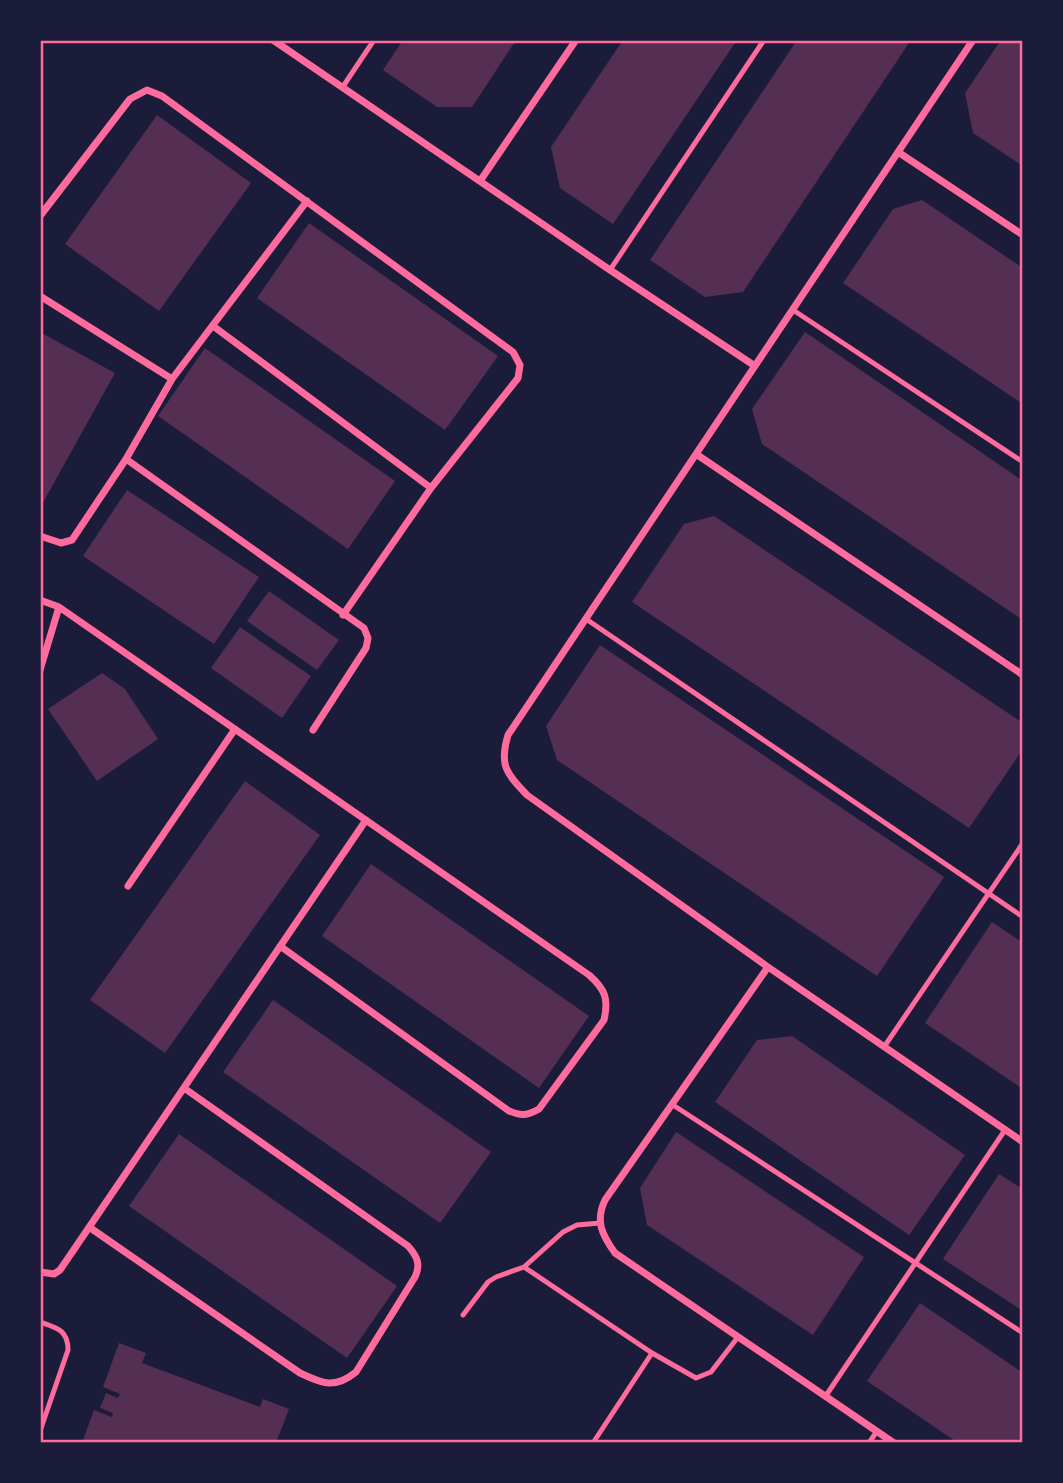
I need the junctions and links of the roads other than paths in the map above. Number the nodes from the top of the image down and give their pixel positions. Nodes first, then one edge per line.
1 (273, 40) edge
2 (374, 40) edge
3 (576, 40) edge
4 (765, 40) edge
5 (973, 40) edge
6 (342, 88) junction
7 (898, 152) junction
8 (480, 181) junction
9 (307, 201) junction
10 (40, 216) edge
11 (1023, 235) edge
12 (610, 271) junction
13 (40, 296) edge
14 (793, 310) junction
15 (212, 327) junction
16 (755, 366) junction
17 (172, 379) junction
18 (696, 454) junction
19 (126, 459) junction
20 (1023, 462) edge
21 (431, 488) junction
22 (40, 536) edge
23 (40, 600) edge
24 (59, 607) junction
25 (343, 615) junction
26 (586, 619) junction
27 (40, 670) edge
28 (1023, 675) edge
29 (235, 729) junction
30 (313, 730) dead end
31 (366, 820) junction
32 (1023, 843) edge
33 (128, 886) dead end
34 (988, 894) junction
35 (1023, 917) edge
36 (280, 946) junction
37 (768, 967) junction
38 (884, 1047) junction
39 (184, 1088) junction
40 (673, 1105) junction
41 (1005, 1129) junction
42 (1023, 1142) edge
43 (600, 1223) junction
44 (89, 1227) junction
45 (915, 1263) junction
46 (524, 1267) junction
47 (40, 1272) edge
48 (463, 1315) dead end
49 (40, 1322) edge
50 (1023, 1333) edge
51 (738, 1337) junction
52 (652, 1353) junction
53 (825, 1397) junction
54 (40, 1431) edge
55 (877, 1431) junction
56 (593, 1443) edge
57 (869, 1443) edge
58 (894, 1443) edge

1 - 6 street
2 - 6 lane
3 - 8 street
4 - 12 lane
5 - 7 street
6 - 8 street
7 - 11 street
7 - 14 street
8 - 12 street
9 - 10 street
9 - 15 street
9 - 21 street
12 - 16 street
13 - 17 street
14 - 16 street
14 - 20 lane
15 - 17 street
15 - 21 street
16 - 18 street
17 - 19 street
18 - 26 street
18 - 28 street
19 - 22 street
19 - 25 street
21 - 25 street
23 - 24 street
24 - 27 street
24 - 29 street
25 - 30 street
26 - 34 lane
26 - 37 street
29 - 31 street
29 - 33 street
31 - 36 street
31 - 36 street
32 - 34 lane
34 - 35 lane
34 - 38 lane
36 - 39 street
37 - 38 street
37 - 40 street
38 - 41 street
39 - 44 street
39 - 44 street
40 - 43 street
40 - 45 lane
41 - 42 street
41 - 45 lane
43 - 46 lane
43 - 51 street
44 - 47 street
45 - 50 lane
45 - 53 lane
46 - 48 lane
46 - 52 lane
49 - 54 lane
51 - 52 lane
51 - 53 street
52 - 56 lane
53 - 55 street
55 - 57 lane
55 - 58 street

